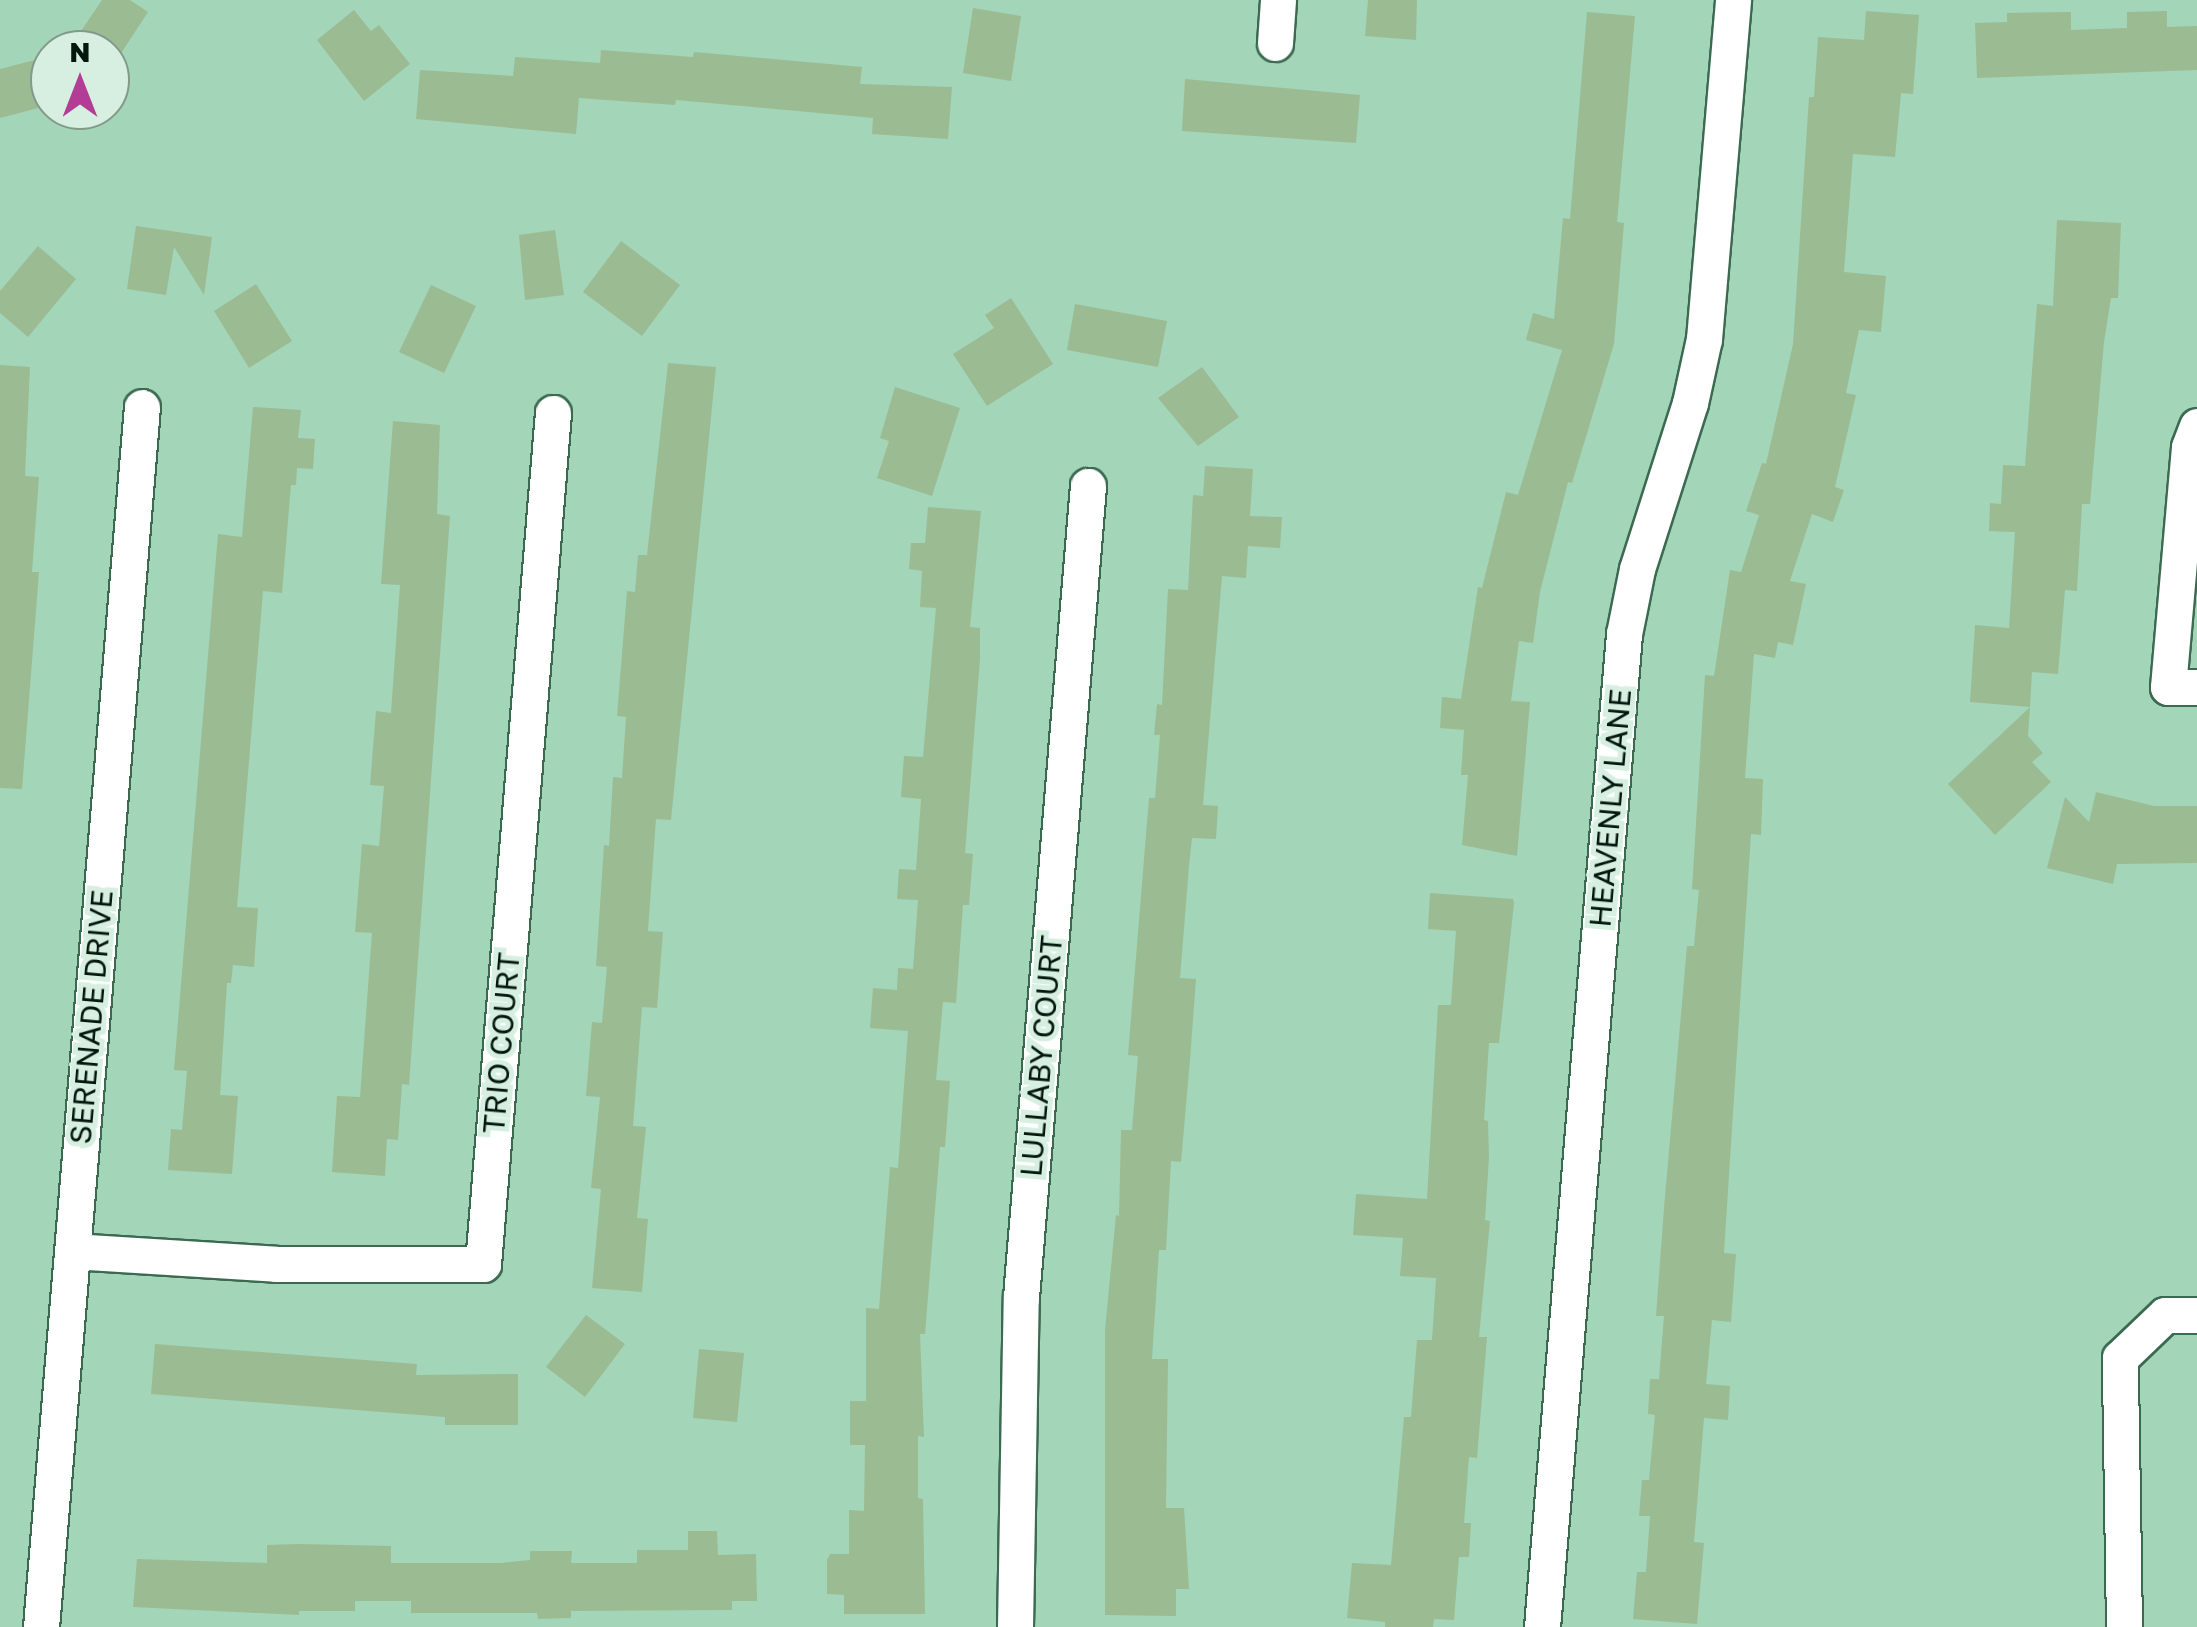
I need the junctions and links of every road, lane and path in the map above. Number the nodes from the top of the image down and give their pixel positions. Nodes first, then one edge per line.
1 (1278, 0) edge
2 (1733, 0) edge
3 (1275, 44) dead end
4 (142, 407) dead end
5 (553, 413) dead end
6 (2197, 426) edge
7 (1088, 486) dead end
8 (2197, 688) edge
9 (72, 1251) junction
10 (2197, 1314) edge
11 (41, 1627) edge
12 (1015, 1627) edge
13 (1542, 1627) edge
14 (2124, 1627) edge

1 - 3 street
2 - 13 street, HEAVENLY LANE
4 - 9 street, SERENADE DRIVE
5 - 9 street, TRIO COURT
6 - 8 street
7 - 12 street, LULLABY COURT
9 - 11 street, SERENADE DRIVE
10 - 14 street

